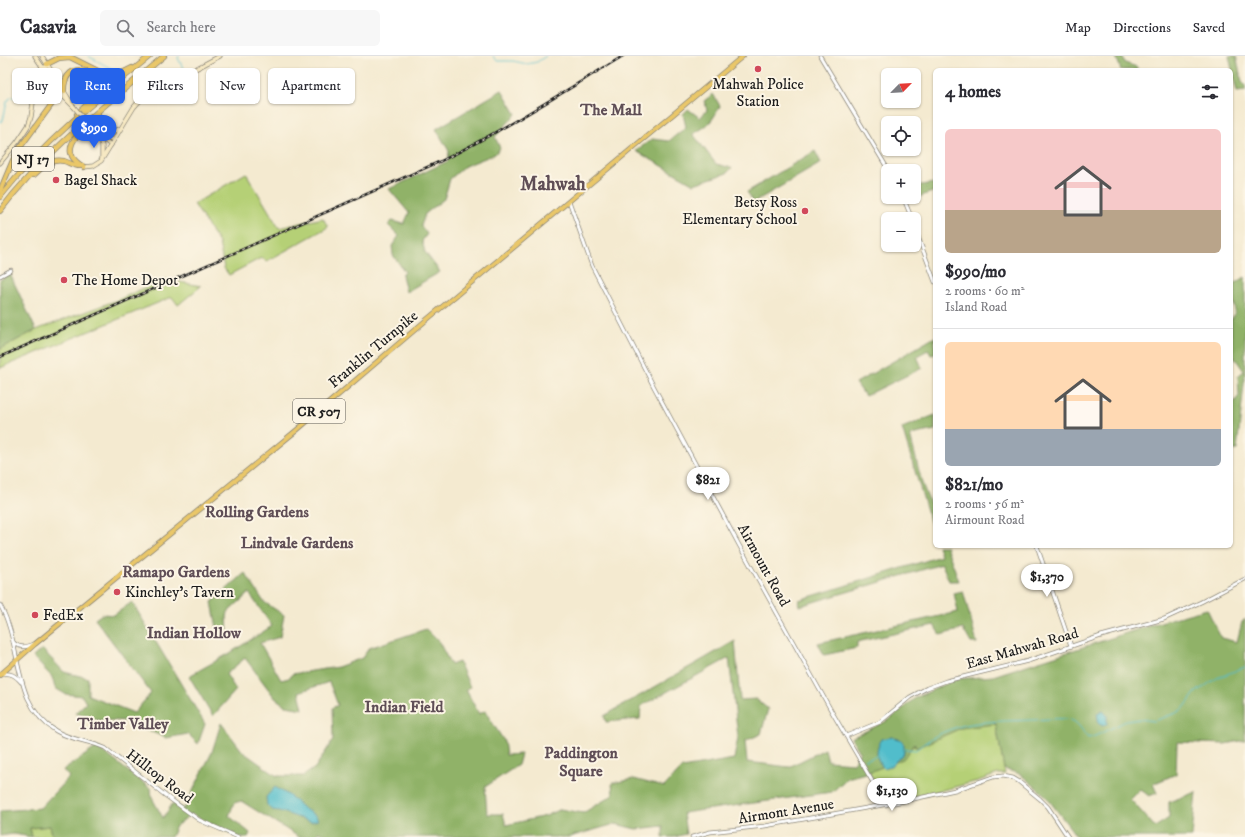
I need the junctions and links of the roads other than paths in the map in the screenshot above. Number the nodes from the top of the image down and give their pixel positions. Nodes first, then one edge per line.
1 (35, 56) edge
2 (42, 56) edge
3 (150, 56) edge
4 (164, 56) edge
5 (220, 56) edge
6 (743, 56) edge
7 (820, 56) edge
8 (47, 64) junction
9 (141, 64) junction
10 (42, 68) edge
11 (44, 68) edge
12 (49, 68) edge
13 (125, 88) edge
14 (62, 92) joint
15 (32, 104) edge
16 (33, 104) edge
17 (53, 104) edge
18 (106, 104) edge
19 (108, 104) edge
20 (32, 109) junction
21 (69, 124) junction
22 (120, 128) junction
23 (99, 135) junction
24 (113, 140) junction
25 (111, 145) junction
26 (102, 159) junction
27 (0, 163) edge
28 (885, 164) edge
29 (84, 167) junction
30 (30, 175) junction
31 (0, 191) edge
32 (0, 197) edge
33 (569, 201) junction
34 (0, 211) edge
35 (921, 245) edge
36 (11, 270) dead end
37 (0, 276) edge
38 (933, 277) edge
39 (1038, 548) edge
40 (1245, 579) edge
41 (0, 605) edge
42 (12, 640) junction
43 (36, 644) junction
44 (1071, 646) junction
45 (17, 660) junction
46 (0, 674) edge
47 (22, 684) junction
48 (846, 736) junction
49 (886, 805) junction
50 (238, 837) edge
51 (692, 837) edge
52 (1068, 837) edge

1 - 10 main road
2 - 8 main road
3 - 9 highway, NJ 17
4 - 13 highway, NJ 17
5 - 22 main road
6 - 33 main road, Franklin Turnpike / CR 507
7 - 28 street
8 - 9 highway
8 - 11 main road
8 - 12 main road
9 - 21 highway, NJ 17
14 - 21 highway
14 - 23 main road, bridge
15 - 20 main road
16 - 20 main road
17 - 31 highway
18 - 30 highway, NJ 17
19 - 29 highway
20 - 27 main road
21 - 32 highway, NJ 17
22 - 23 main road
22 - 24 main road
23 - 24 main road
23 - 25 main road
23 - 26 main road
24 - 25 main road
25 - 26 main road
26 - 29 main road
29 - 30 highway
30 - 34 highway, NJ 17
33 - 43 main road, Franklin Turnpike / CR 507
33 - 48 street, Airmount Road
35 - 38 street
36 - 37 street
39 - 44 street
40 - 44 street, East Mahwah Road
41 - 42 street, Hilltop Road
42 - 43 street
42 - 45 street, Hilltop Road
43 - 45 main road, Franklin Turnpike / CR 507
44 - 48 street, East Mahwah Road
45 - 46 main road, Franklin Turnpike / CR 507
45 - 47 street, Hilltop Road
46 - 47 street
47 - 50 street, Hilltop Road
48 - 49 street, Airmount Road
49 - 51 street, Airmont Avenue
49 - 52 street, Airmont Avenue

